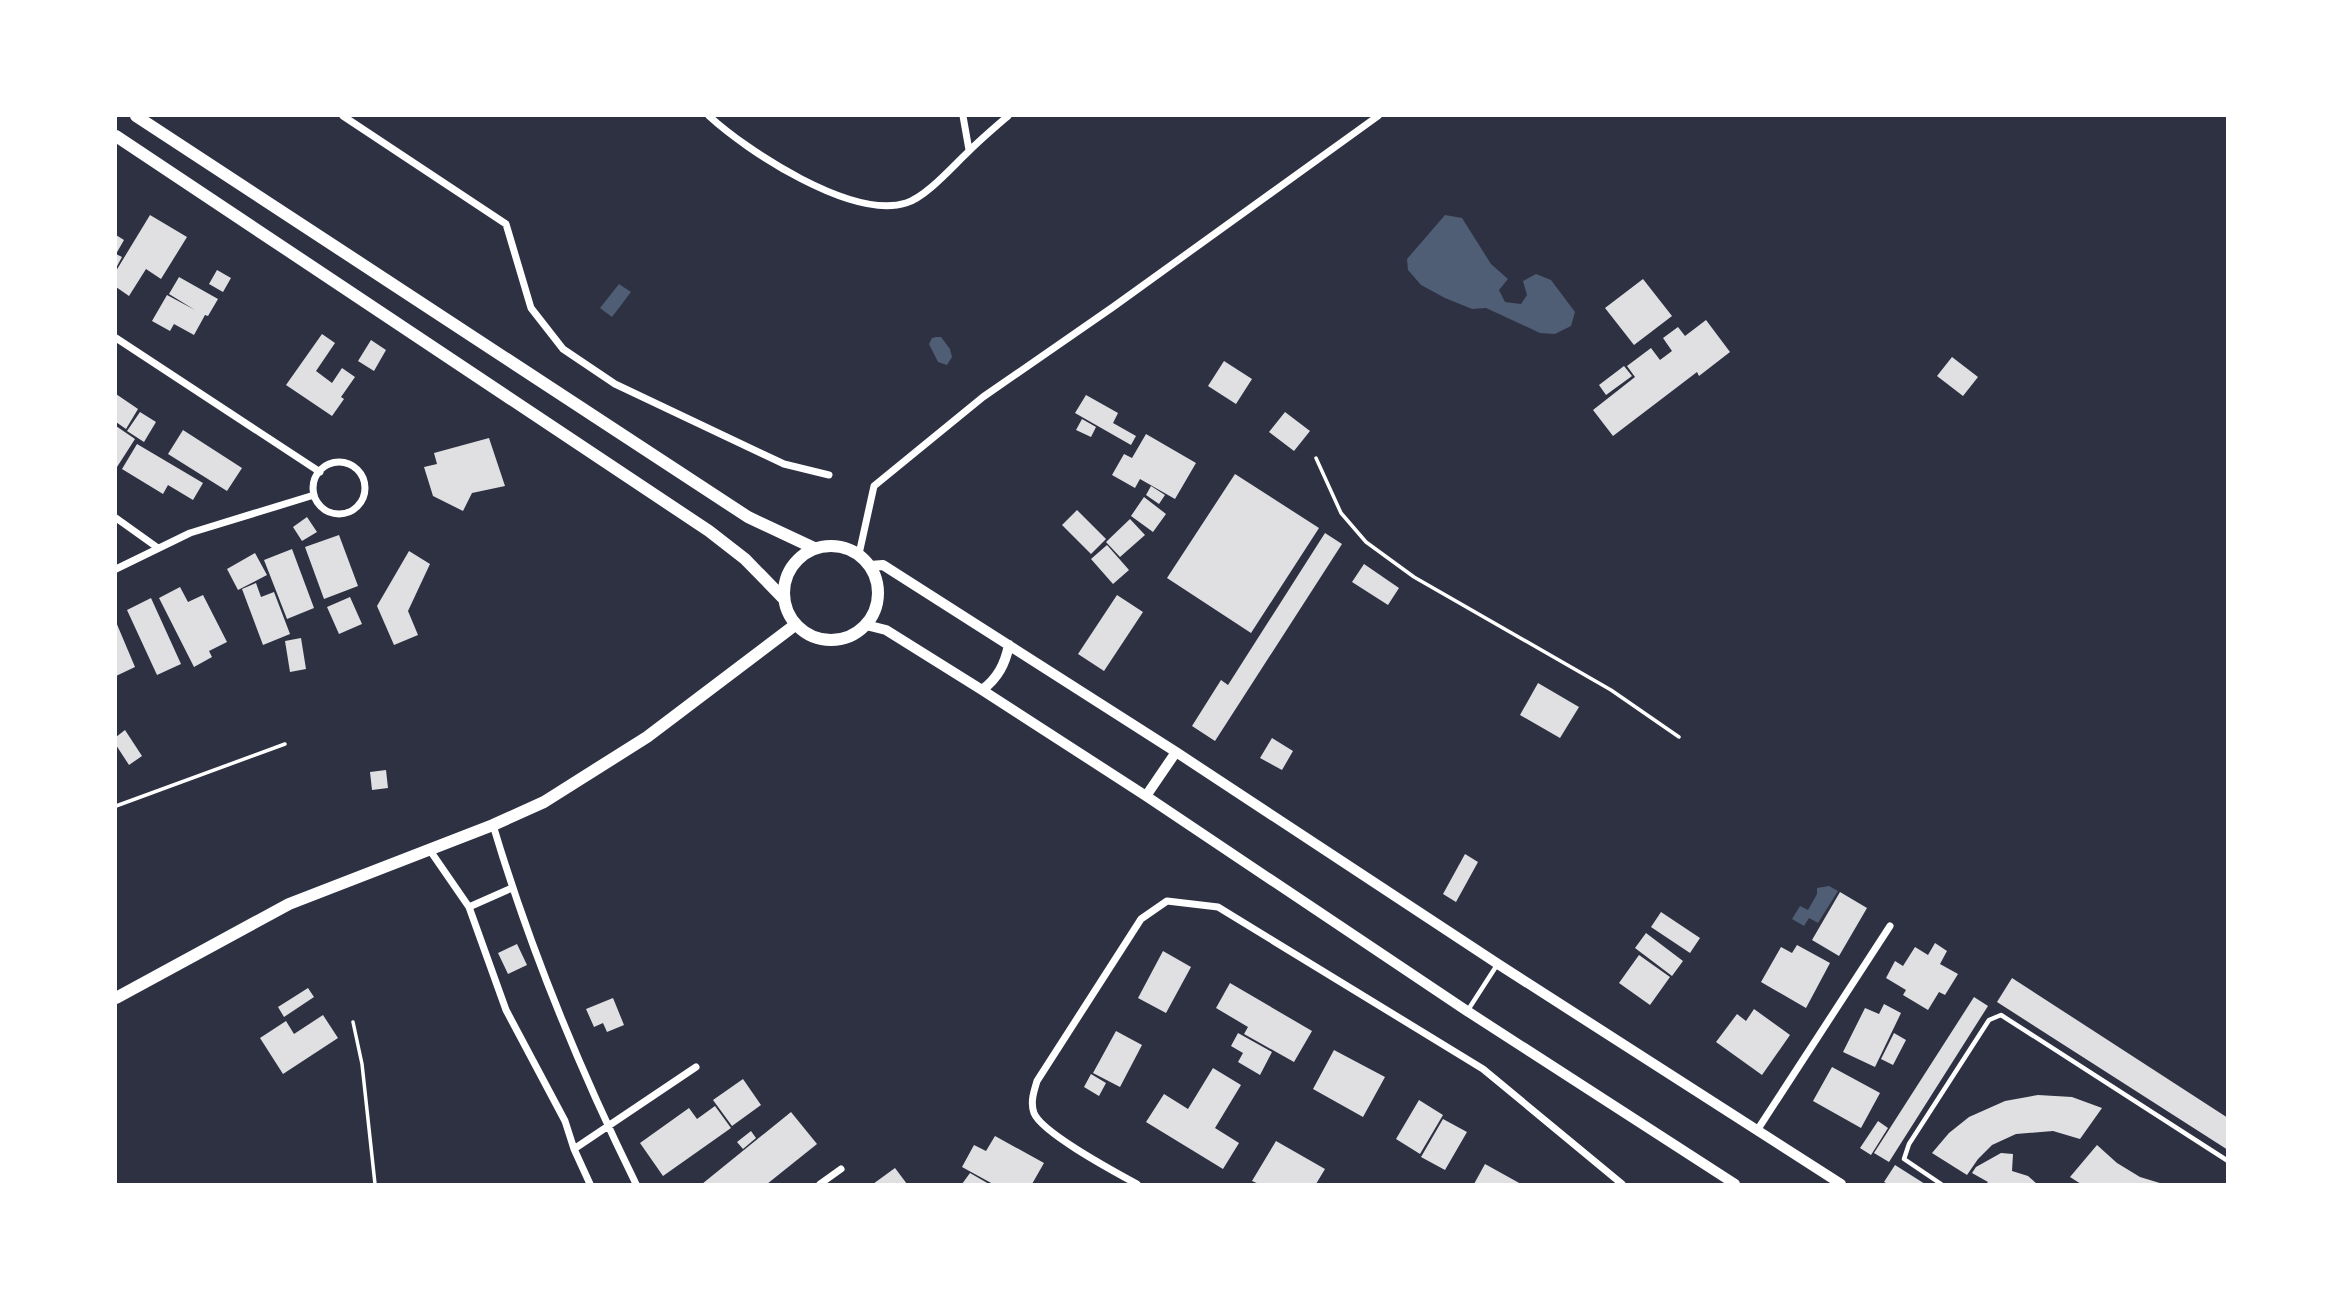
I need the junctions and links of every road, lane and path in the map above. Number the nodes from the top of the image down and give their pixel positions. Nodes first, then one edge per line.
1 (136, 116) edge
2 (342, 116) edge
3 (709, 116) edge
4 (963, 116) edge
5 (1008, 116) edge
6 (1378, 116) edge
7 (116, 136) edge
8 (969, 150) junction
9 (116, 338) edge
10 (1316, 458) dead end
11 (320, 472) junction
12 (829, 475) dead end
13 (314, 495) junction
14 (116, 518) edge
15 (158, 548) junction
16 (814, 548) junction
17 (859, 554) junction
18 (870, 566) junction
19 (116, 569) edge
20 (783, 598) junction
21 (796, 625) junction
22 (866, 625) junction
23 (1009, 645) junction
24 (982, 690) junction
25 (1679, 737) dead end
26 (285, 744) dead end
27 (1176, 752) junction
28 (1146, 796) junction
29 (116, 806) edge
30 (493, 825) junction
31 (429, 849) junction
32 (512, 888) junction
33 (469, 907) junction
34 (1891, 926) dead end
35 (1498, 964) junction
36 (116, 998) edge
37 (1467, 1011) junction
38 (353, 1022) dead end
39 (696, 1068) dead end
40 (608, 1127) junction
41 (1758, 1129) junction
42 (573, 1149) junction
43 (2228, 1161) edge
44 (841, 1169) dead end
45 (376, 1185) edge
46 (590, 1185) edge
47 (636, 1185) edge
48 (820, 1185) edge
49 (1136, 1185) edge
50 (1622, 1185) edge
51 (1735, 1185) edge
52 (1841, 1185) edge
53 (1941, 1185) edge

1 - 16 main road
2 - 12 street
3 - 8 street
4 - 8 street
5 - 8 street
6 - 17 street
7 - 20 main road
9 - 11 street
10 - 25 path
11 - 13 street
11 - 13 street
13 - 15 street
14 - 15 street
15 - 19 street
16 - 17 main road
16 - 20 main road
17 - 18 main road
18 - 22 main road
18 - 23 street
20 - 21 main road
21 - 22 main road
21 - 30 main road
22 - 24 street
23 - 24 street
23 - 27 street
24 - 28 street
26 - 29 path
27 - 28 street
27 - 35 street
28 - 37 street
30 - 31 main road
30 - 32 street
31 - 33 street
31 - 36 main road
32 - 33 street
32 - 40 street
33 - 42 street
34 - 41 street
35 - 37 lane
35 - 41 street
37 - 51 street
38 - 45 path
39 - 40 street
40 - 42 street
40 - 47 street
41 - 52 street
42 - 46 street
43 - 53 lane
44 - 48 street
49 - 50 street

